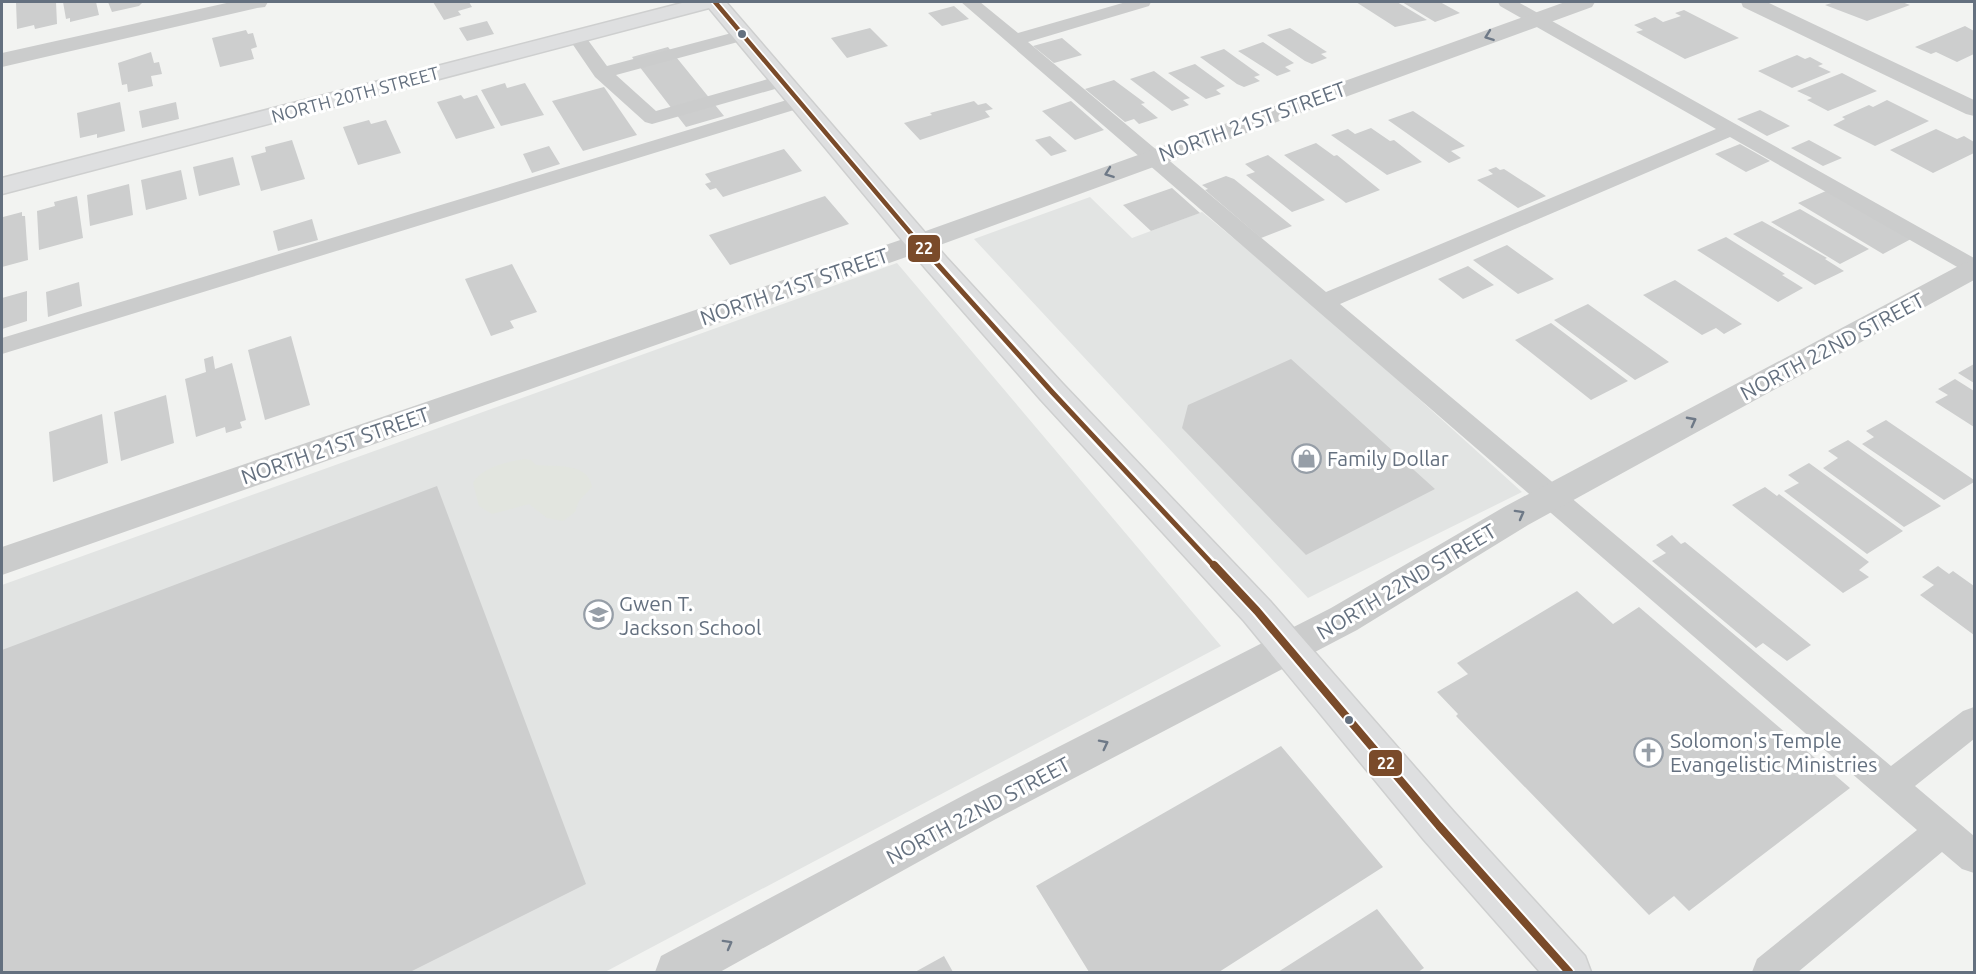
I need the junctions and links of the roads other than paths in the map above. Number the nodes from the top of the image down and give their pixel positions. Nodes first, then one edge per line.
1 (257, 2) edge
2 (709, 2) edge
3 (715, 2) edge
4 (970, 2) edge
5 (1143, 2) edge
6 (1506, 2) edge
7 (1584, 2) edge
8 (1751, 2) edge
9 (1536, 19) junction
10 (743, 35) junction
11 (576, 36) junction
12 (1015, 40) junction
13 (2, 60) edge
14 (602, 73) junction
15 (782, 81) junction
16 (800, 102) junction
17 (1974, 109) edge
18 (1731, 130) junction
19 (1151, 158) junction
20 (2, 186) edge
21 (919, 243) junction
22 (1974, 268) edge
23 (1323, 302) junction
24 (2, 346) edge
25 (1550, 497) junction
26 (2, 561) edge
27 (1288, 649) junction
28 (1974, 722) edge
29 (1890, 786) junction
30 (1943, 831) junction
31 (1974, 857) edge
32 (677, 972) edge
33 (1569, 972) edge
34 (1770, 972) edge

1 - 13 street
2 - 11 street, NORTH 20TH STREET
3 - 10 street
4 - 12 lane
5 - 12 lane
6 - 9 lane
7 - 9 street, NORTH 21ST STREET
8 - 17 street
9 - 18 lane
9 -> 19 street, NORTH 21ST STREET
10 - 14 lane
10 - 15 street
11 - 14 lane
11 - 20 street, NORTH 20TH STREET
12 - 19 lane
14 - 15 lane
15 - 16 street
16 - 21 street
16 - 24 lane
18 - 22 lane
18 - 23 lane
19 -> 21 street, NORTH 21ST STREET
19 - 23 lane
21 - 26 street, NORTH 21ST STREET
21 - 27 street
25 -> 22 street, NORTH 22ND STREET
23 - 25 lane
27 -> 25 street, NORTH 22ND STREET
25 - 29 lane
32 -> 27 street, NORTH 22ND STREET
27 - 33 street
28 - 29 lane
29 - 30 lane
30 - 31 lane
30 - 34 lane

